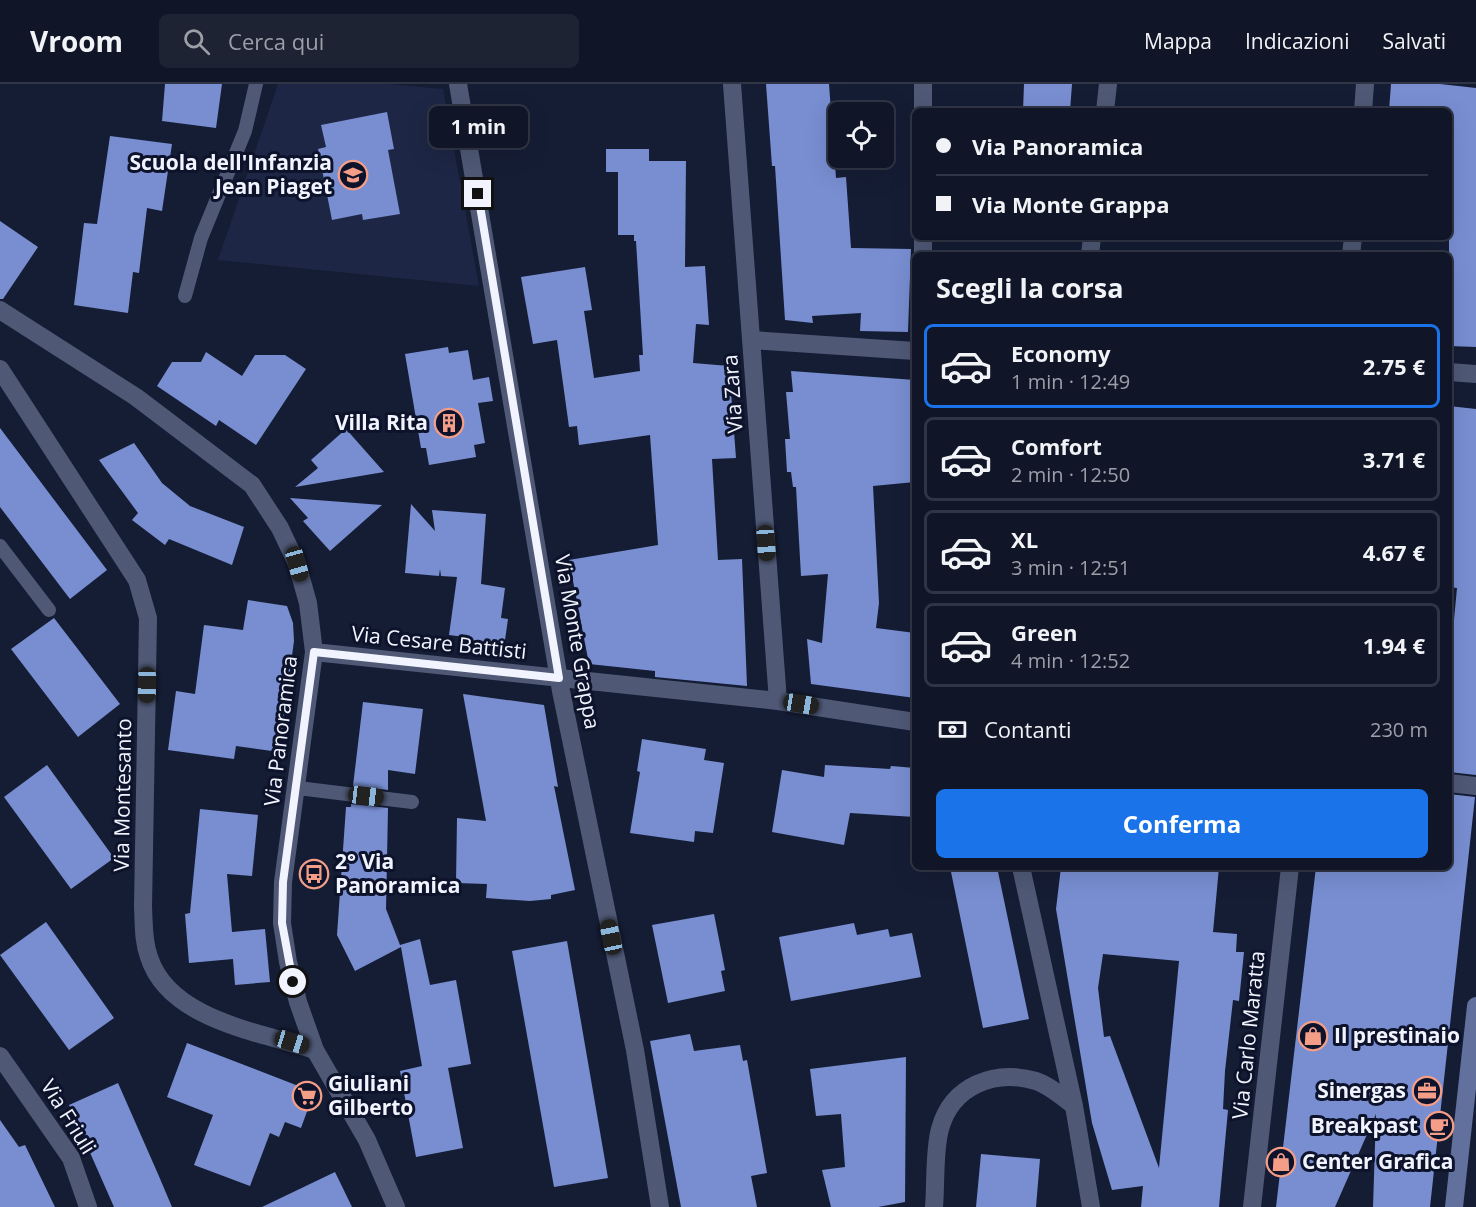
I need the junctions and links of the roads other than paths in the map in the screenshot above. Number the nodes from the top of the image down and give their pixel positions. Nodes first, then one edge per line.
1 (256, 84) edge
2 (458, 84) edge
3 (732, 84) edge
4 (923, 84) edge
5 (1108, 84) edge
6 (1365, 84) edge
7 (923, 108) edge
8 (1105, 108) edge
9 (1363, 108) edge
10 (185, 296) dead end
11 (0, 310) edge
12 (752, 340) junction
13 (912, 351) edge
14 (0, 369) edge
15 (1452, 372) edge
16 (1476, 374) edge
17 (0, 546) edge
18 (49, 610) dead end
19 (314, 652) junction
20 (559, 678) junction
21 (778, 701) junction
22 (912, 722) edge
23 (1452, 783) edge
24 (1476, 786) edge
25 (298, 788) junction
26 (412, 802) dead end
27 (1023, 870) edge
28 (1290, 870) edge
29 (1476, 1006) edge
30 (315, 1050) junction
31 (0, 1056) edge
32 (1074, 1106) junction
33 (88, 1207) edge
34 (396, 1207) edge
35 (660, 1207) edge
36 (934, 1207) edge
37 (1091, 1207) edge
38 (1252, 1207) edge
39 (1454, 1207) edge

1 - 10 lane
2 - 20 street, Via Monte Grappa
3 - 12 street, Via Zara
4 - 7 street
5 - 8 street
6 - 9 street
11 - 19 street, Via Panoramica
12 - 13 street
12 - 21 street, Via Zara
14 - 30 street, Via Montesanto
15 - 16 street
17 - 18 lane
19 - 20 street, Via Cesare Battisti
19 - 25 street, Via Panoramica
20 - 21 street, Via Cesare Battisti
20 - 35 street, Via Monte Grappa
21 - 22 street, Via Cesare Battisti
23 - 24 street
25 - 26 lane
25 - 30 street, Via Panoramica
27 - 32 street
28 - 38 street, Via Carlo Maratta
29 - 39 street
30 - 34 street, Via Panoramica
31 - 33 street, Via Friuli
32 - 36 street
32 - 37 street

